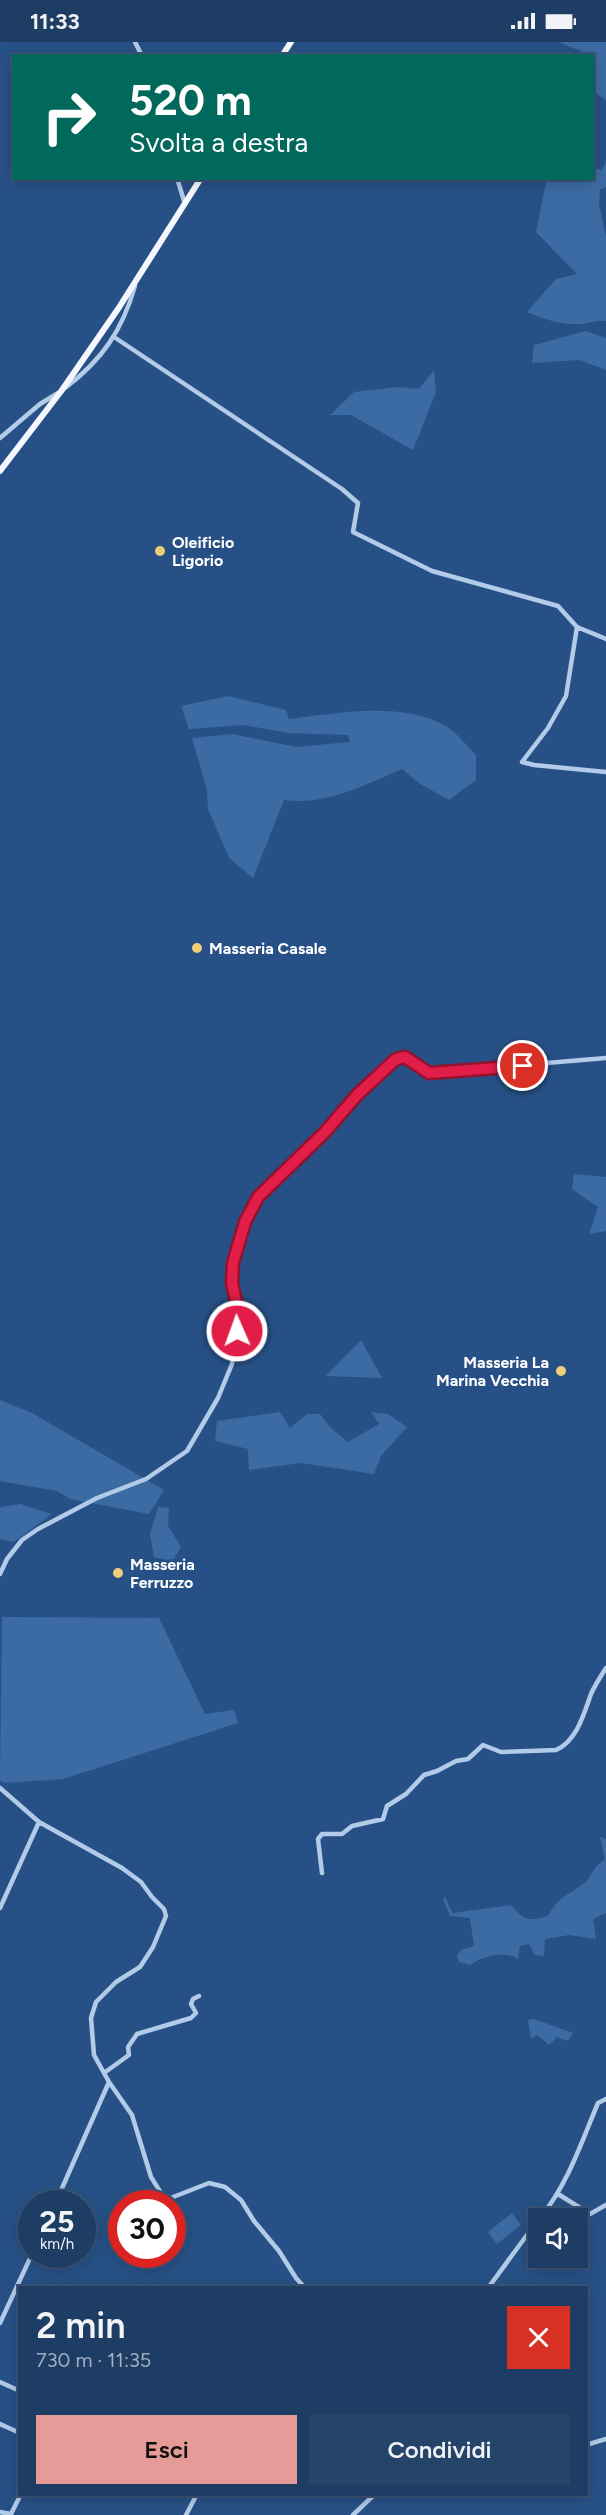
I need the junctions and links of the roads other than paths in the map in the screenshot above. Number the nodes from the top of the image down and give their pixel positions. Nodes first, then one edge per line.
1 (178, 180) edge
2 (200, 180) edge
3 (185, 204) junction
4 (136, 280) junction
5 (114, 337) junction
6 (62, 390) junction
7 (0, 438) edge
8 (0, 471) edge
9 (577, 627) junction
10 (606, 639) edge
11 (606, 772) edge
12 (606, 1058) edge
13 (0, 1575) edge
14 (606, 1668) edge
15 (0, 1788) edge
16 (39, 1822) junction
17 (322, 1874) dead end
18 (0, 1908) edge
19 (199, 1996) dead end
20 (104, 2073) junction
21 (109, 2082) junction
22 (606, 2099) edge
23 (61, 2190) edge
24 (558, 2194) junction
25 (606, 2205) edge
26 (547, 2208) edge
27 (528, 2234) edge
28 (25, 2268) edge
29 (303, 2286) edge
30 (489, 2286) edge
31 (2, 2312) edge
32 (0, 2323) edge
33 (0, 2382) edge
34 (18, 2390) edge
35 (0, 2424) edge
36 (18, 2432) edge
37 (606, 2439) edge
38 (588, 2444) edge
39 (196, 2496) edge
40 (373, 2496) edge
41 (19, 2498) dead end
42 (0, 2512) edge
43 (186, 2515) edge
44 (353, 2515) edge

1 - 3 street
2 - 3 main road
3 - 4 main road
4 - 5 street
4 - 6 main road
5 - 6 street
5 - 9 street
6 - 7 street
6 - 8 main road
9 - 10 street
9 - 11 street
12 - 13 street
14 - 17 street
15 - 16 street
16 - 18 street
16 - 20 street
19 - 20 street
20 - 21 street
21 - 23 street
21 - 29 street
22 - 24 street
24 - 25 street
24 - 26 street
27 - 30 street
28 - 31 street
31 - 32 street
33 - 34 street
35 - 36 street
37 - 38 street
39 - 43 street
40 - 44 street
41 - 42 street

